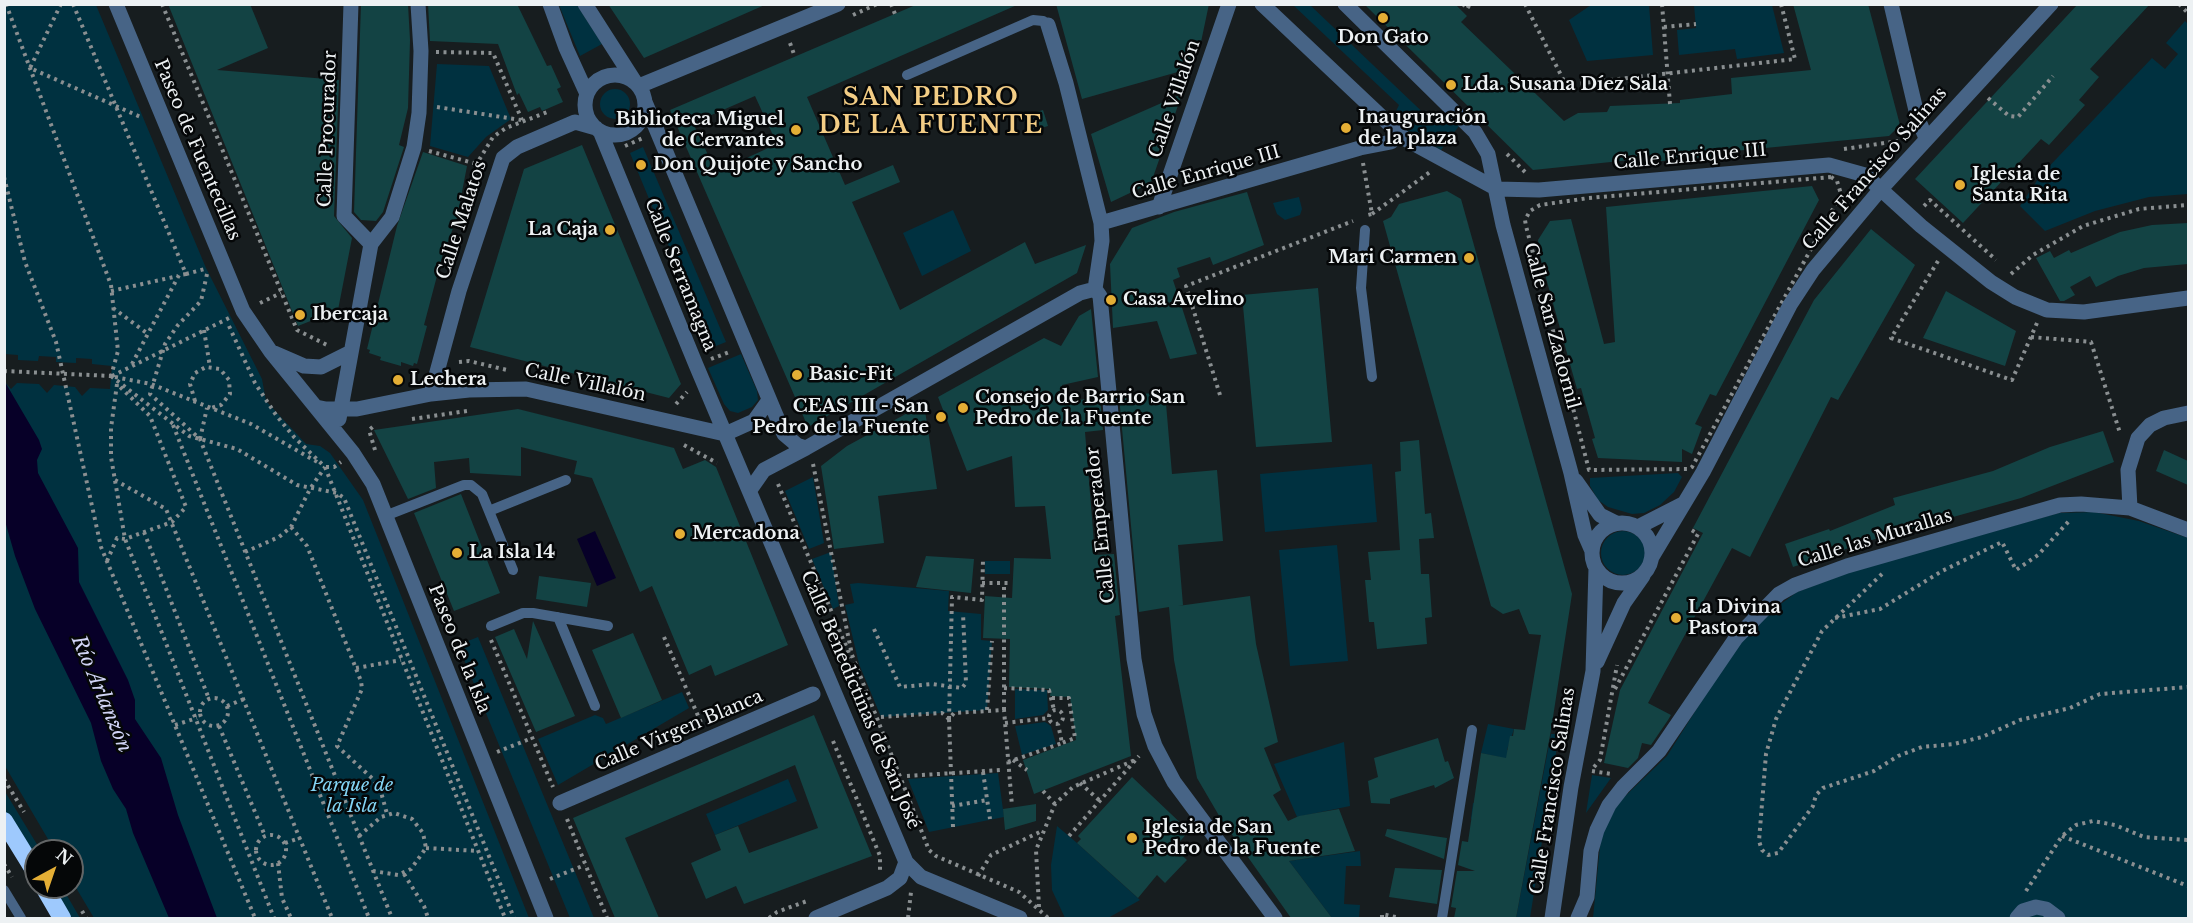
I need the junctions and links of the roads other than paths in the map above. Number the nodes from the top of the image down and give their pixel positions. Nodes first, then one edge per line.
1 (116, 4) edge
2 (351, 4) edge
3 (418, 4) edge
4 (550, 4) edge
5 (585, 4) edge
6 (1229, 4) edge
7 (1262, 4) edge
8 (1345, 4) edge
9 (1891, 4) edge
10 (2051, 4) edge
11 (841, 11) edge
12 (1048, 25) joint
13 (907, 75) dead end
14 (641, 92) junction
15 (587, 93) junction
16 (598, 129) junction
17 (1926, 138) junction
18 (1391, 142) dead end
19 (1497, 189) junction
20 (1880, 189) junction
21 (1159, 207) junction
22 (1101, 223) junction
23 (1365, 230) dead end
24 (371, 244) junction
25 (1095, 289) junction
26 (2188, 298) edge
27 (271, 352) junction
28 (351, 352) junction
29 (1372, 377) dead end
30 (431, 394) junction
31 (769, 400) junction
32 (316, 406) junction
33 (342, 410) junction
34 (2188, 413) edge
35 (335, 430) junction
36 (725, 434) junction
37 (809, 454) junction
38 (1571, 473) junction
39 (566, 480) dead end
40 (750, 490) junction
41 (1684, 504) junction
42 (2130, 508) junction
43 (489, 511) junction
44 (385, 516) junction
45 (1616, 523) junction
46 (1638, 527) junction
47 (2188, 530) edge
48 (1592, 551) junction
49 (1652, 557) junction
50 (1596, 568) junction
51 (513, 570) dead end
52 (1645, 574) junction
53 (558, 617) junction
54 (608, 626) dead end
55 (490, 630) road end
56 (1593, 671) junction
57 (813, 694) dead end
58 (595, 706) dead end
59 (1472, 730) dead end
60 (560, 803) road end
61 (4, 821) edge
62 (24, 854) edge
63 (906, 862) junction
64 (4, 891) edge
65 (51, 899) edge
66 (21, 918) edge
67 (62, 918) edge
68 (546, 918) edge
69 (816, 918) edge
70 (1020, 918) edge
71 (1275, 918) edge
72 (1442, 918) edge
73 (1552, 918) edge
74 (1578, 918) edge
75 (2017, 918) edge
76 (2058, 918) edge

1 - 27 street, Paseo de Fuentecillas
2 - 24 street, Calle Procurador
3 - 24 street
4 - 15 street
5 - 14 street, Calle Serramagna
6 - 21 street, Calle Villalón
7 - 19 street
8 - 19 street, Calle San Zadornil
9 - 17 street
10 - 17 street, Calle Francisco Salinas
11 - 14 street
12 - 13 lane
12 - 22 street, Calle Emperador
14 - 15 street
14 - 16 street
14 - 31 street, Calle Serramagna
15 - 16 street
16 - 30 street, Calle Malatos
16 - 36 street, Calle Serramagna
17 - 20 street, Calle Francisco Salinas
18 - 21 street, Calle Enrique III
19 - 20 street, Calle Enrique III
19 - 38 street, Calle San Zadornil
20 - 26 street, Calle Enrique III
20 - 41 street, Calle Francisco Salinas
21 - 22 street, Calle Enrique III
22 - 25 street, Calle Emperador
23 - 29 lane
24 - 28 street
25 - 37 street
25 - 71 street, Calle Emperador
27 - 28 street
27 - 32 street, Paseo de la Isla
28 - 33 street
30 - 33 street, Calle Villalón
30 - 36 street, Calle Villalón
31 - 36 street
31 - 37 street
32 - 33 street, Calle Villalón
32 - 35 street, Paseo de la Isla
33 - 35 street
34 - 42 street
35 - 44 street, Paseo de la Isla
36 - 40 street, Calle Benedictinas de San José
37 - 40 street
38 - 45 street, Calle San Zadornil
38 - 48 street, Calle San Zadornil
39 - 43 lane
40 - 63 street, Calle Benedictinas de San José
41 - 46 street
41 - 49 street, Calle Francisco Salinas
42 - 47 street, Calle las Murallas
42 - 74 street, Calle las Murallas
43 - 44 lane
43 - 51 lane
44 - 68 street, Paseo de la Isla
45 - 46 street
45 - 48 street
46 - 49 street
48 - 50 street
49 - 52 street
50 - 52 street
50 - 56 street, Calle Francisco Salinas
52 - 56 street, Calle Francisco Salinas
53 - 54 lane
53 - 55 lane
53 - 58 lane
56 - 73 street, Calle Francisco Salinas
57 - 60 street, Calle Virgen Blanca
59 - 72 lane
61 - 62 highway
63 - 69 street
63 - 70 street, Calle Benedictinas de San José
64 - 66 lane
65 - 67 highway
75 - 76 street

